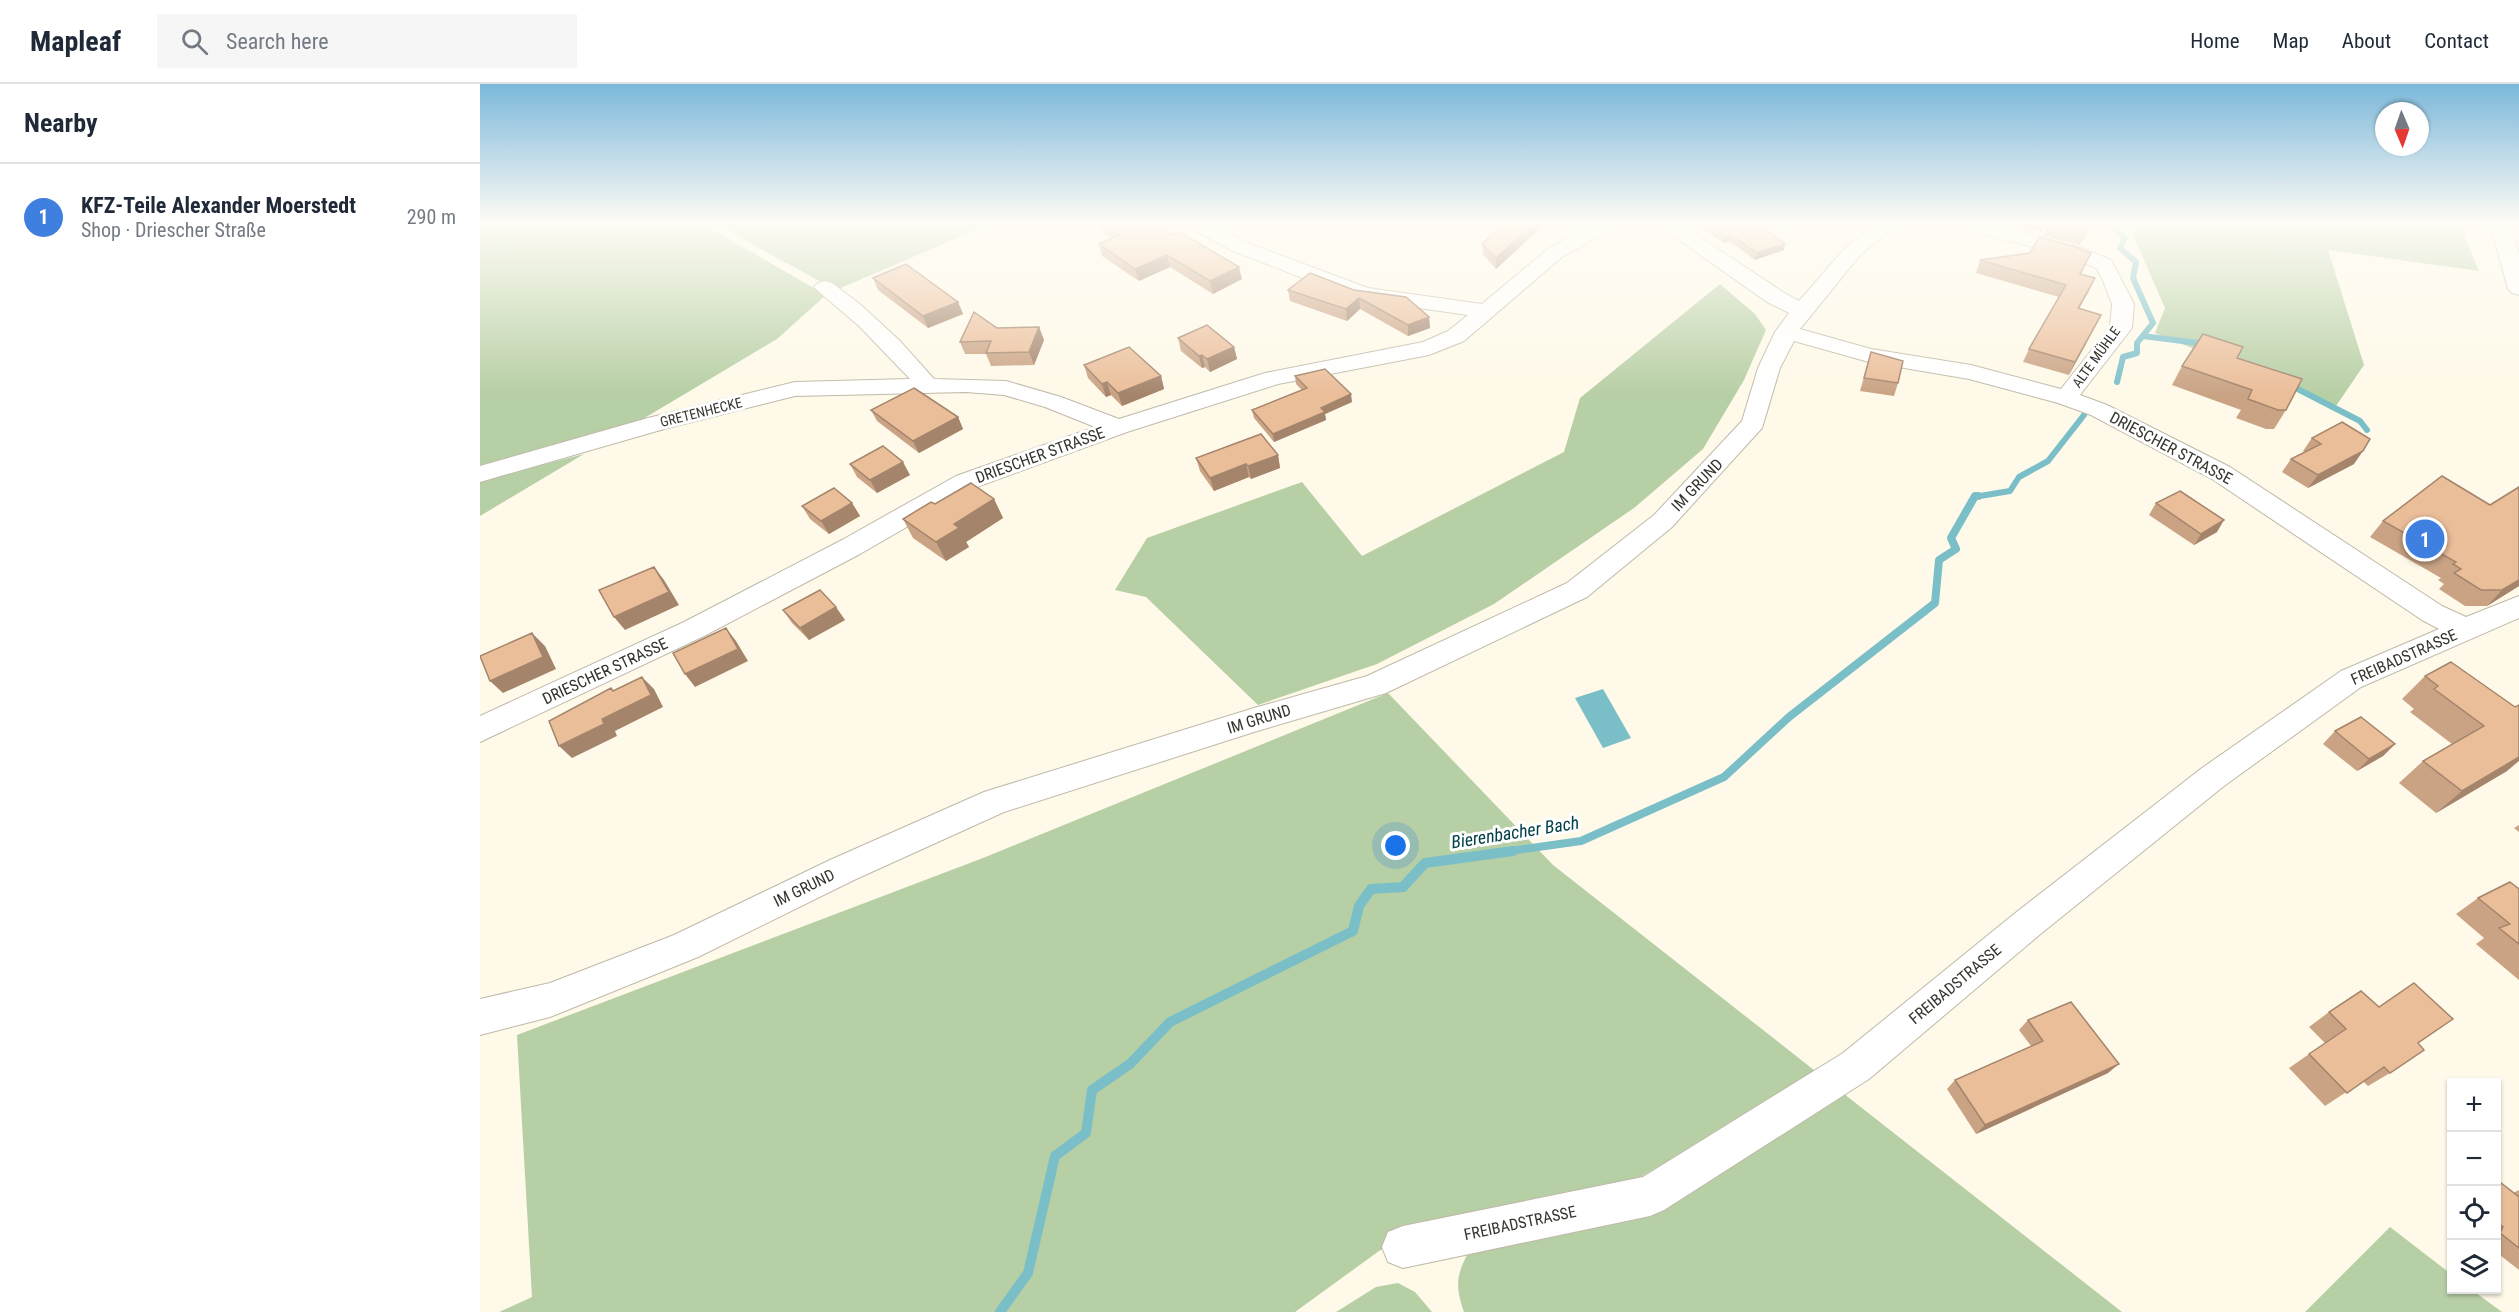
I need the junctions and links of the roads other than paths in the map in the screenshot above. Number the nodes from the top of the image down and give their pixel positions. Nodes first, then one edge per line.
1 (1328, 280) edge
2 (1523, 280) edge
3 (1750, 280) edge
4 (1828, 280) edge
5 (2113, 280) edge
6 (825, 287) dead end
7 (1488, 311) junction
8 (1794, 321) junction
9 (928, 386) junction
10 (2066, 398) junction
11 (1118, 427) junction
12 (480, 474) edge
13 (2519, 606) edge
14 (2464, 629) junction
15 (480, 730) edge
16 (480, 1017) edge
17 (1403, 1247) dead end

1 - 7 street
2 - 7 street, DRIESCHER STRASSE
3 - 8 street, DRIESCHER STRASSE
4 - 8 street, IM GRUND
5 - 10 street, ALTE MÜHLE
6 - 9 street
7 - 11 street, DRIESCHER STRASSE
8 - 10 street, DRIESCHER STRASSE
8 - 16 street, IM GRUND
9 - 11 street, GRETENHECKE
9 - 12 street, GRETENHECKE
10 - 14 street, DRIESCHER STRASSE
11 - 15 street, DRIESCHER STRASSE
13 - 14 street
14 - 17 street, FREIBADSTRASSE

